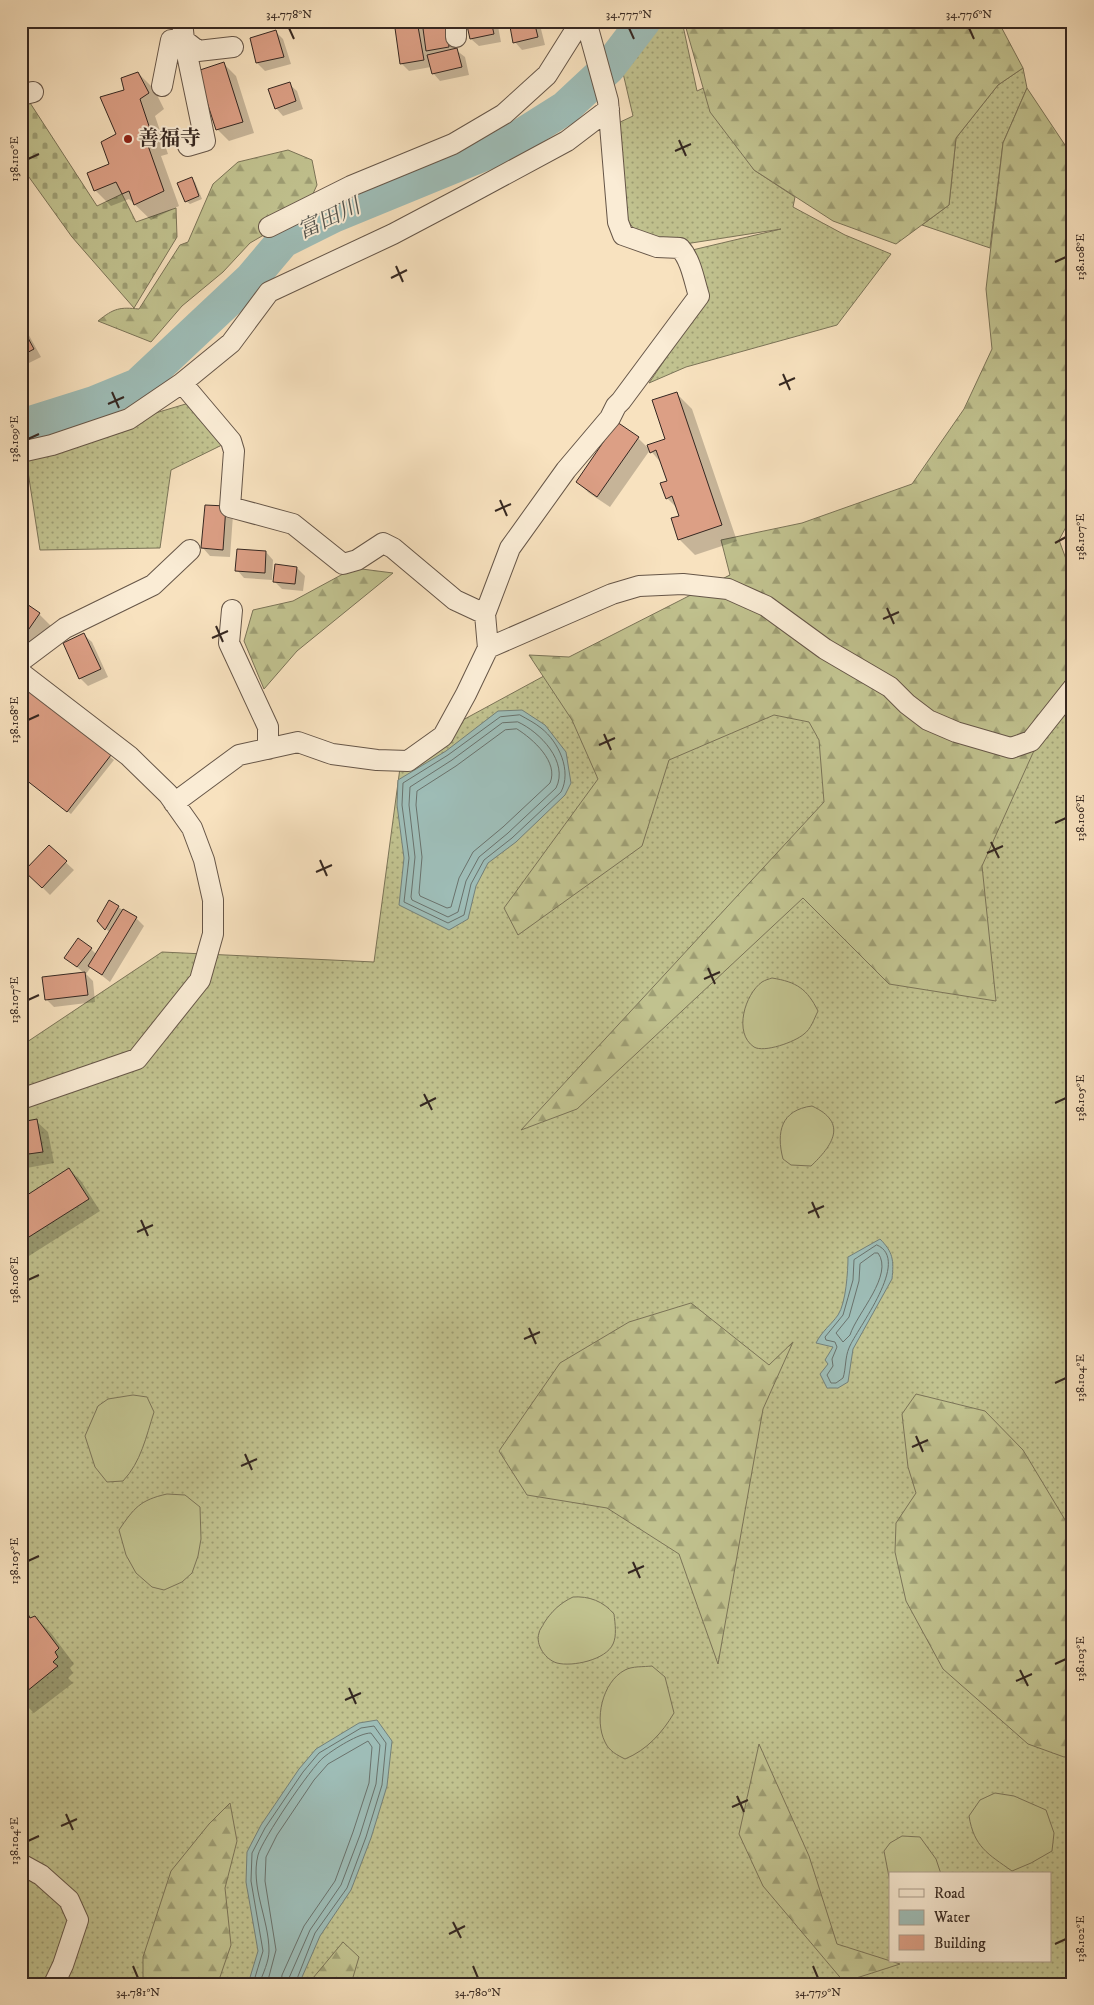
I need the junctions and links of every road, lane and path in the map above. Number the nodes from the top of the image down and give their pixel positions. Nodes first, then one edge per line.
1 (581, 21) edge
2 (586, 21) edge
3 (183, 30) edge
4 (233, 48) dead end
5 (162, 86) dead end
6 (608, 105) junction
7 (188, 146) dead end
8 (269, 227) dead end
9 (182, 382) junction
10 (21, 452) edge
11 (190, 550) dead end
12 (232, 610) dead end
13 (485, 614) junction
14 (488, 648) junction
15 (21, 661) edge
16 (21, 673) edge
17 (1073, 688) edge
18 (268, 749) junction
19 (174, 803) junction
20 (21, 1099) edge
21 (21, 1864) edge
22 (54, 1984) edge

1 - 8 street
2 - 6 street
3 - 4 street
3 - 5 street
3 - 7 street
6 - 9 street
6 - 13 street
9 - 10 street
9 - 13 street
11 - 15 street
12 - 18 street
13 - 14 street
14 - 17 street
14 - 18 street
16 - 19 street
18 - 19 street
19 - 20 street
21 - 22 street

